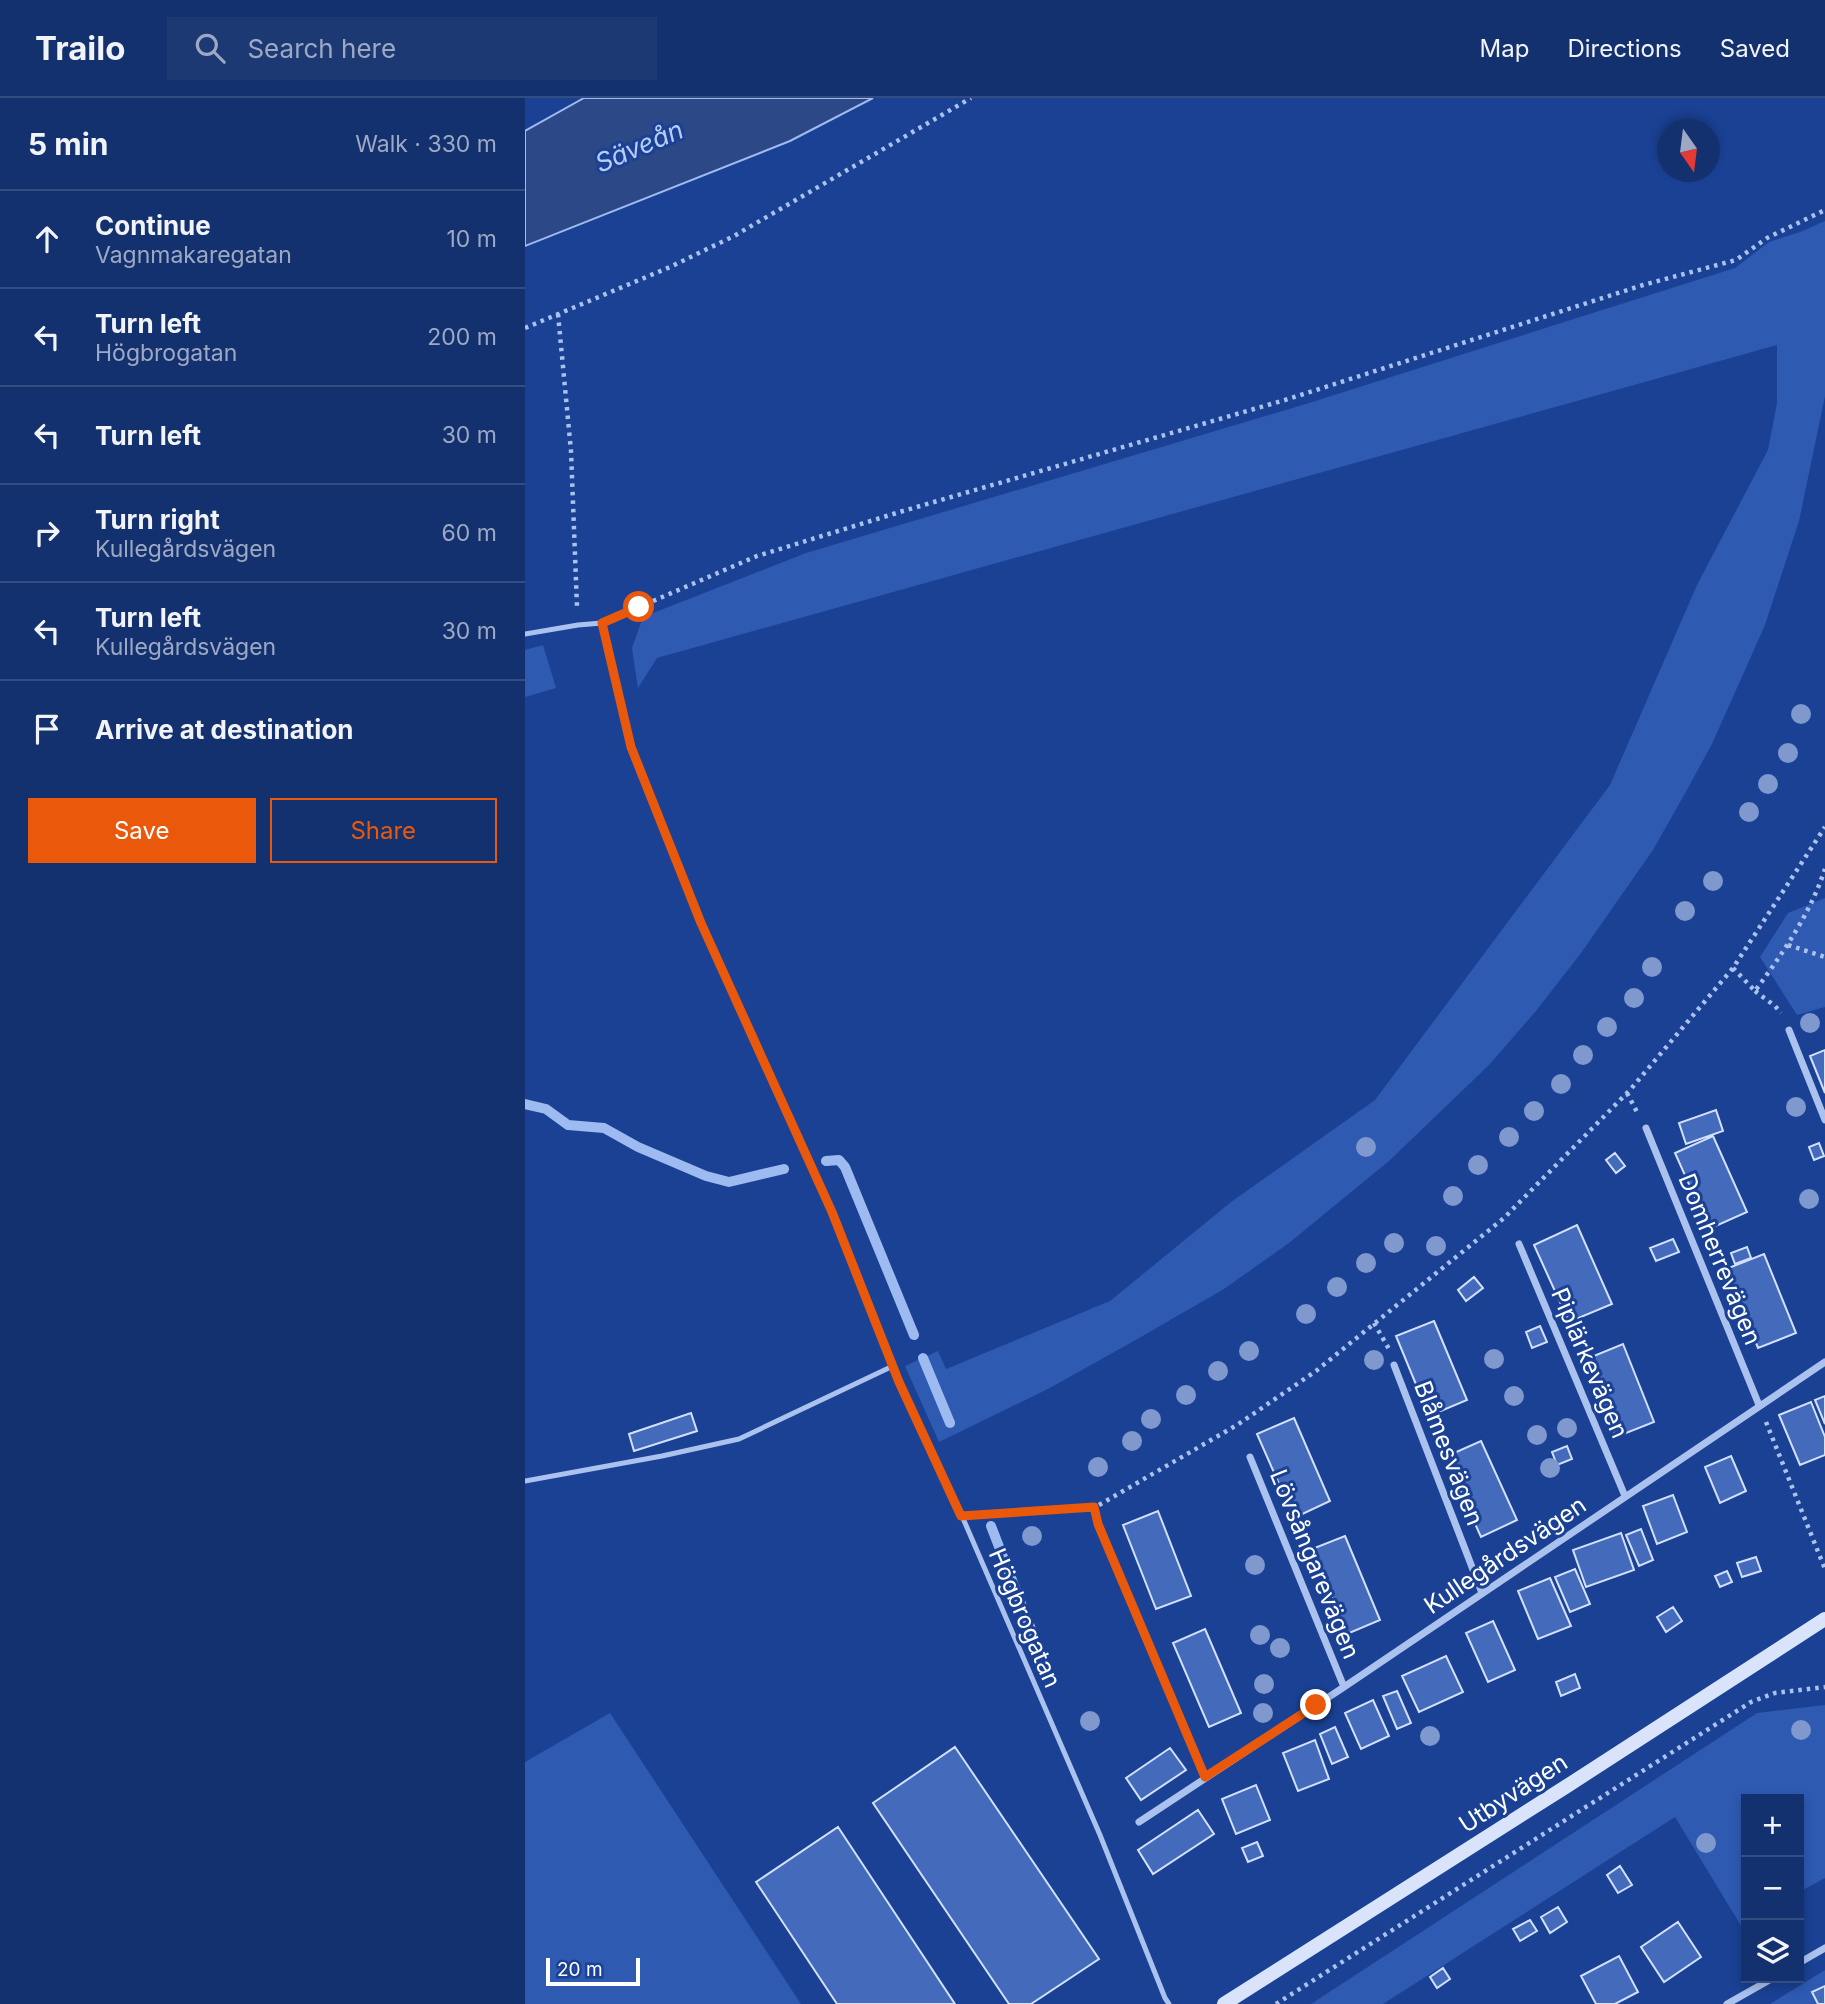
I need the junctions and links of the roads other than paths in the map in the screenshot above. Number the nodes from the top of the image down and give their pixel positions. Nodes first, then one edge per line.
1 (639, 607) road end
2 (602, 623) junction
3 (525, 634) edge
4 (1789, 1030) road end
5 (1825, 1120) edge
6 (1646, 1128) dead end
7 (1519, 1244) dead end
8 (1825, 1362) edge
9 (893, 1366) junction
10 (1394, 1366) road end
11 (1759, 1405) junction
12 (1250, 1457) dead end
13 (525, 1481) edge
14 (1625, 1496) junction
15 (1098, 1524) dead end
16 (1482, 1593) junction
17 (1825, 1619) edge
18 (1344, 1686) junction
19 (1205, 1777) junction
20 (1139, 1822) dead end
21 (1825, 1948) edge
22 (1804, 1960) edge
23 (1764, 1983) edge
24 (1169, 2004) edge
25 (1224, 2004) edge
26 (1727, 2004) edge

1 - 2 lane
2 - 3 lane
2 - 9 lane, Högbrogatan
4 - 5 street
6 - 11 street, Domherrevägen
7 - 14 street, Piplärkevägen
8 - 11 street, Kullegårdsvägen
9 - 13 lane
9 - 24 lane, Högbrogatan
10 - 16 street, Blåmesvägen
11 - 14 street, Kullegårdsvägen
12 - 18 street, Lövsångarevägen
14 - 16 street, Kullegårdsvägen
15 - 19 street
16 - 18 street, Kullegårdsvägen
17 - 25 street, Utbyvägen
18 - 19 street, Kullegårdsvägen
19 - 20 street, Kullegårdsvägen
21 - 22 street
23 - 26 street

